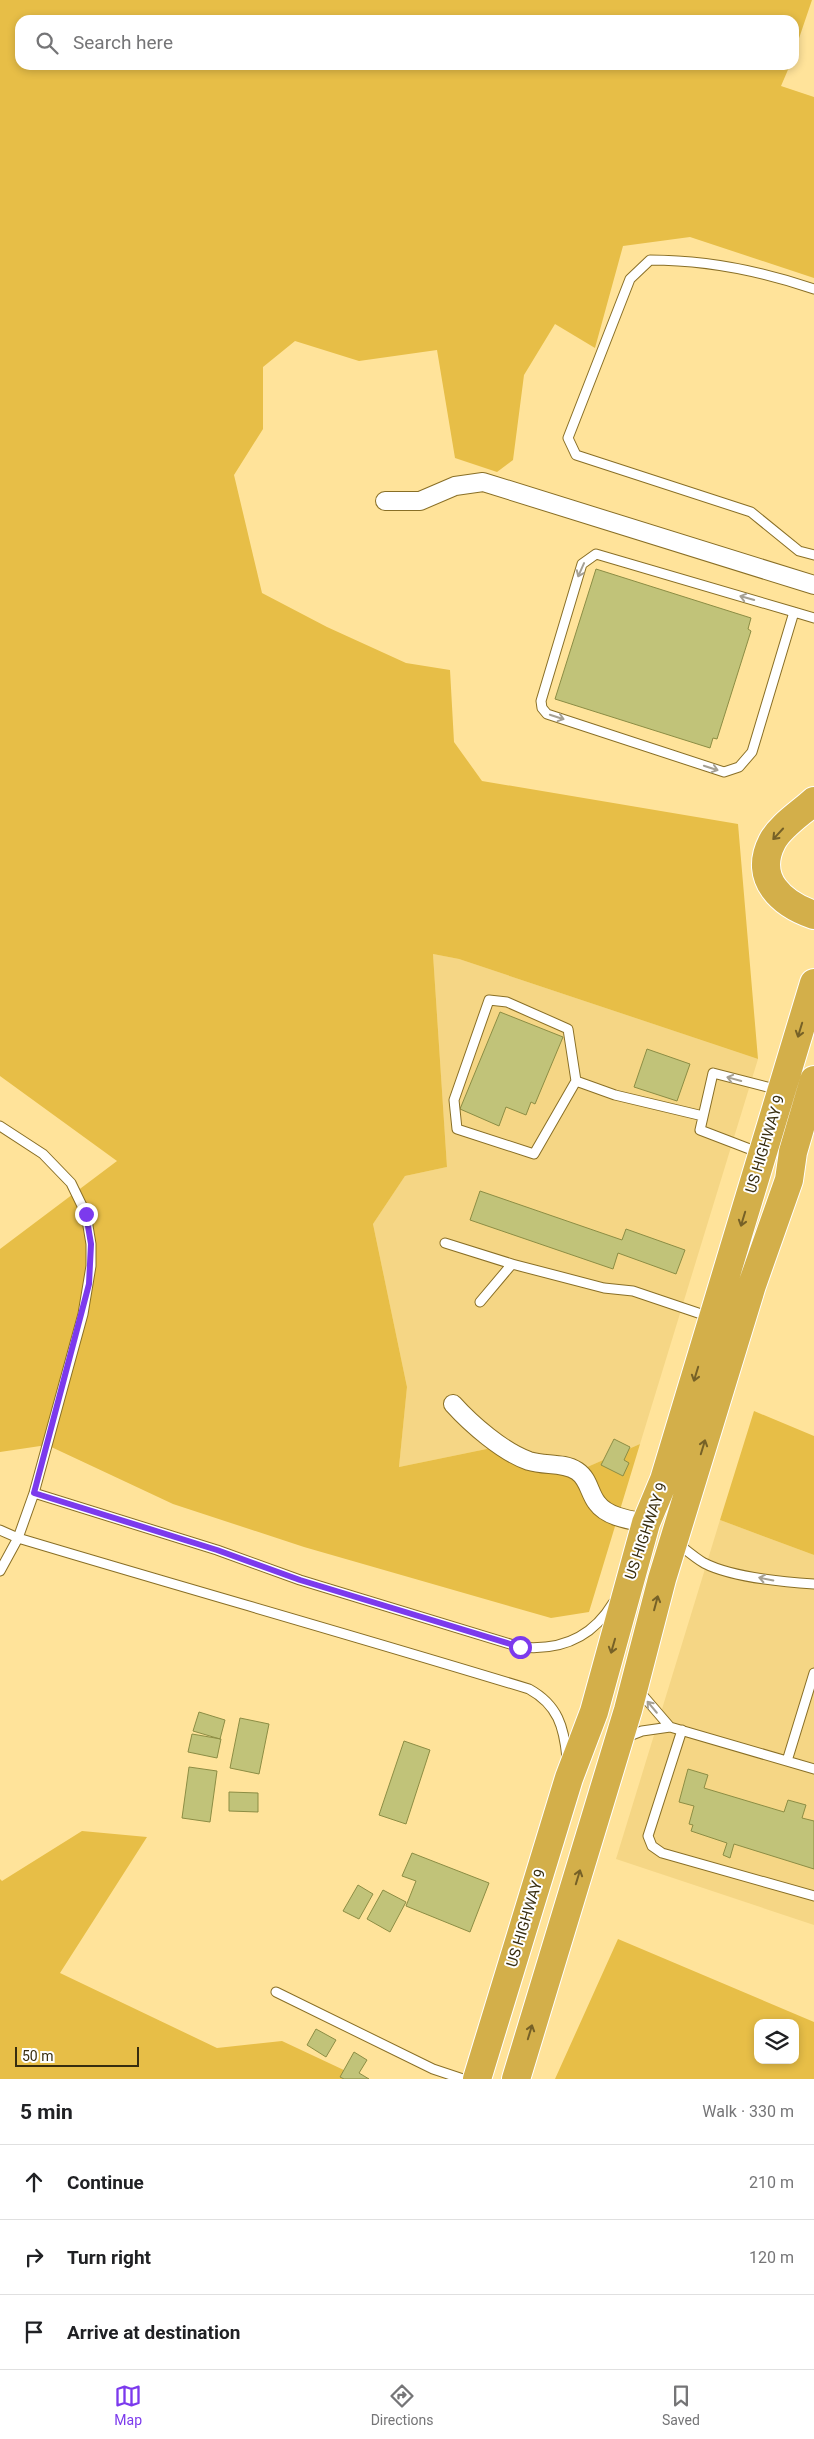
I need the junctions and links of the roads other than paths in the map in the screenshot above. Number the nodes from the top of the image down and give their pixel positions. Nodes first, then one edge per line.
1 (814, 289) edge
2 (385, 501) dead end
3 (814, 555) edge
4 (814, 586) edge
5 (794, 612) junction
6 (814, 618) edge
7 (814, 801) edge
8 (814, 915) edge
9 (814, 983) edge
10 (814, 1080) edge
11 (576, 1081) junction
12 (781, 1091) junction
13 (703, 1116) junction
14 (0, 1126) edge
15 (814, 1141) edge
16 (762, 1154) junction
17 (789, 1180) junction
18 (446, 1243) dead end
19 (512, 1264) junction
20 (480, 1302) dead end
21 (713, 1318) junction
22 (453, 1404) dead end
23 (34, 1493) junction
24 (646, 1523) junction
25 (0, 1530) edge
26 (18, 1538) junction
27 (674, 1541) junction
28 (0, 1571) edge
29 (630, 1576) junction
30 (814, 1584) edge
31 (814, 1673) edge
32 (635, 1686) junction
33 (804, 1708) junction
34 (814, 1711) edge
35 (670, 1727) junction
36 (682, 1730) junction
37 (619, 1740) junction
38 (787, 1761) junction
39 (814, 1769) edge
40 (568, 1778) junction
41 (814, 1896) edge
42 (276, 1992) dead end
43 (463, 2079) edge
44 (477, 2079) edge
45 (516, 2079) edge

1 - 3 lane
2 - 4 street
5 -> 5 lane
5 - 6 lane
7 -> 8 highway
9 -> 12 highway, US HIGHWAY 9
10 - 17 highway, US HIGHWAY 9
11 - 11 lane
11 - 13 lane
12 -> 13 lane
12 - 16 highway, US HIGHWAY 9
13 - 16 lane
14 - 23 lane
15 - 17 highway
16 -> 21 highway, US HIGHWAY 9
27 -> 17 highway, US HIGHWAY 9
18 - 19 lane
19 - 20 lane
19 - 21 lane
21 -> 24 highway, US HIGHWAY 9
22 - 24 street
23 - 26 lane
23 - 29 lane
24 - 29 highway, US HIGHWAY 9
25 - 26 lane
26 - 28 lane
26 - 40 lane
30 -> 27 lane
32 -> 27 highway, US HIGHWAY 9
29 -> 40 highway, US HIGHWAY 9
31 - 33 lane
35 -> 32 lane
32 - 37 highway, US HIGHWAY 9
33 - 34 lane
33 - 38 lane
35 - 36 lane
35 - 37 lane
36 - 38 lane
36 - 41 lane
45 -> 37 highway, US HIGHWAY 9
38 - 39 lane
40 - 44 highway, US HIGHWAY 9
42 - 43 lane

